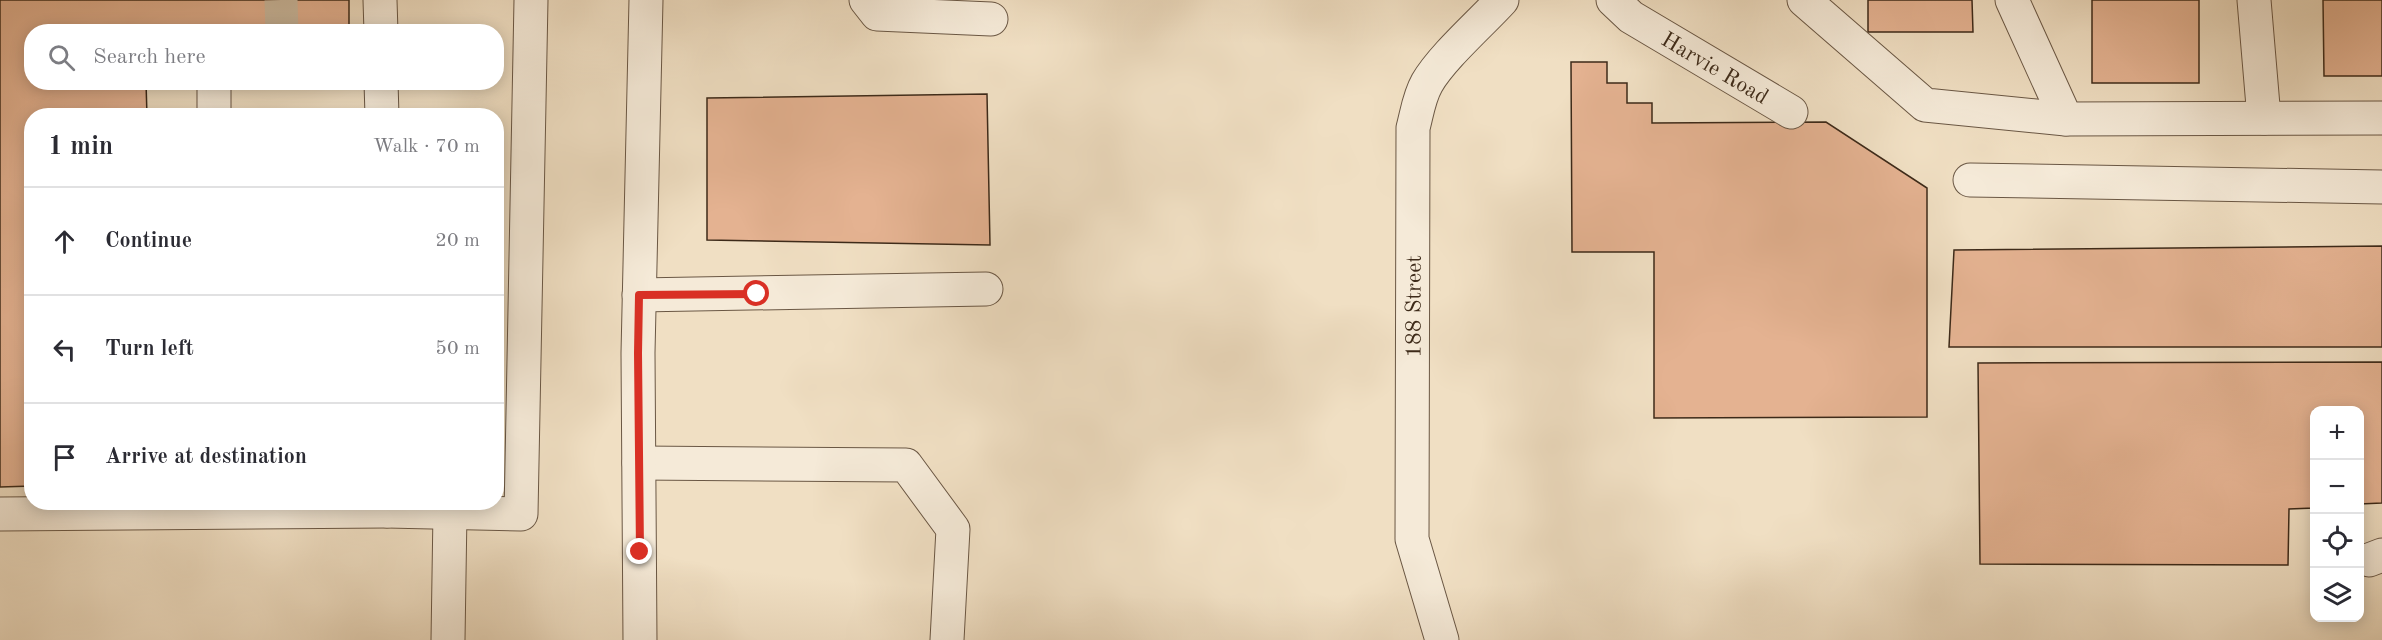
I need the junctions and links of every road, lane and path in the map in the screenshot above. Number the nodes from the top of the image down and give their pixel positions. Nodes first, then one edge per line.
1 (380, 0) edge
2 (531, 0) edge
3 (646, 0) edge
4 (866, 0) edge
5 (1502, 0) edge
6 (1614, 0) edge
7 (1804, 0) edge
8 (2012, 0) edge
9 (2254, 0) edge
10 (991, 19) dead end
11 (381, 24) edge
12 (214, 90) edge
13 (381, 90) edge
14 (214, 108) edge
15 (382, 108) edge
16 (1791, 112) dead end
17 (2264, 118) junction
18 (2382, 118) edge
19 (2066, 119) junction
20 (1970, 180) dead end
21 (2382, 187) edge
22 (986, 290) dead end
23 (639, 295) junction
24 (639, 463) junction
25 (122, 510) edge
26 (425, 510) edge
27 (450, 512) junction
28 (0, 514) edge
29 (448, 640) edge
30 (640, 640) edge
31 (947, 640) edge
32 (1442, 640) edge

1 - 11 street
2 - 27 street
3 - 23 street
4 - 10 street
5 - 32 street, 188 Street
6 - 16 street, Harvie Road
7 - 19 street
8 - 19 street
9 - 17 street
12 - 14 street
13 - 15 street
17 - 18 street
17 - 19 street
20 - 21 street
22 - 23 street
23 - 24 street
24 - 30 street
24 - 31 street
25 - 28 street
26 - 27 street
27 - 29 street

